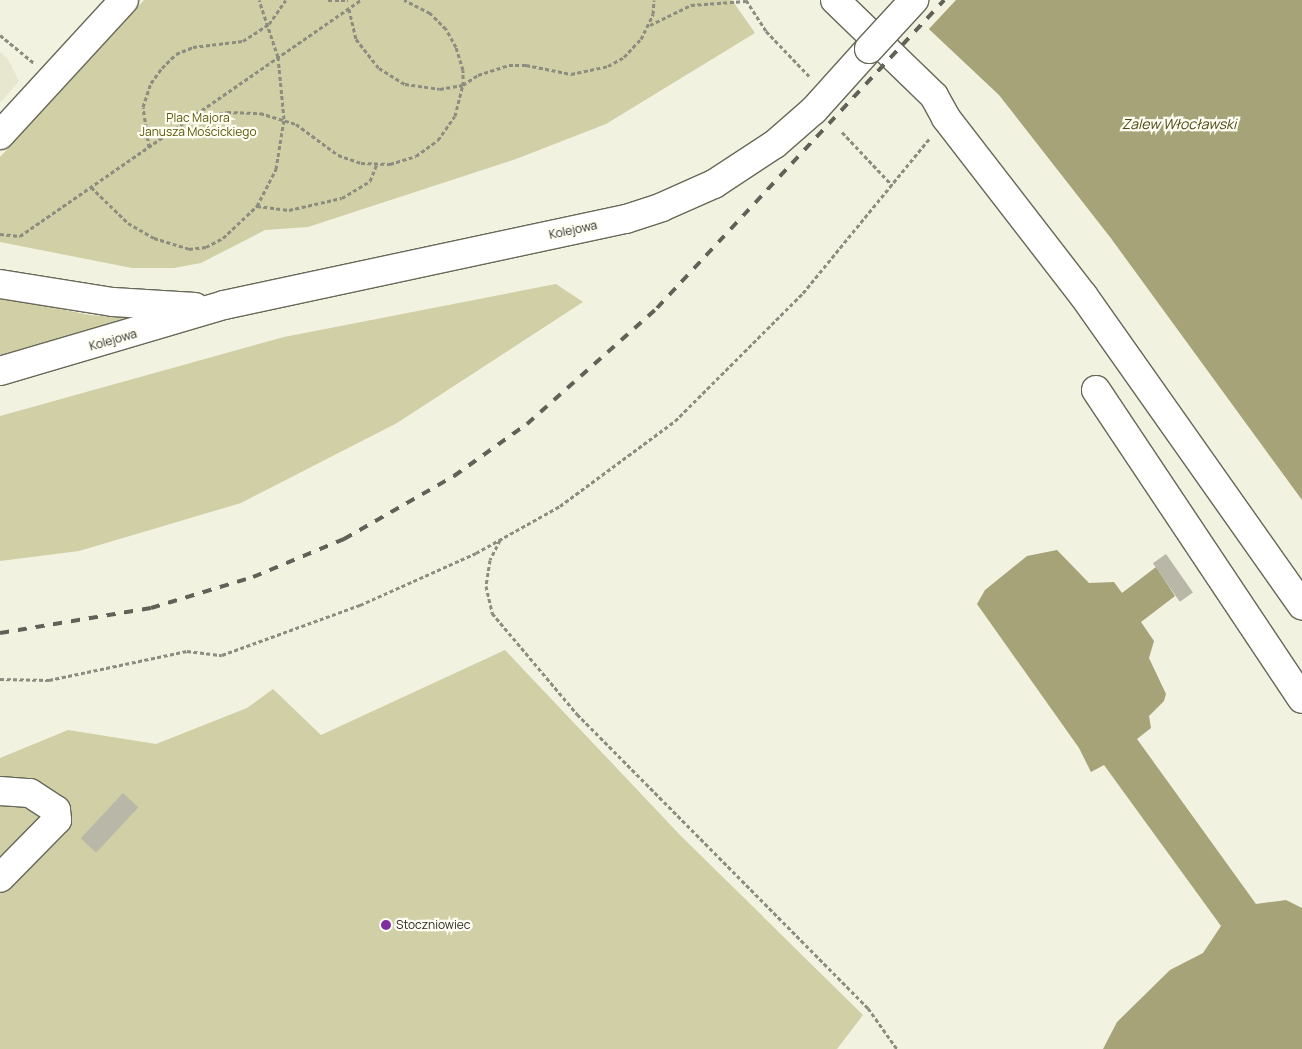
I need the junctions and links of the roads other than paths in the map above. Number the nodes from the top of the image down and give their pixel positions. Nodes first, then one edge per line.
1 (124, 0) edge
2 (835, 0) edge
3 (914, 0) edge
4 (0, 135) edge
5 (0, 284) edge
6 (224, 305) junction
7 (0, 371) edge
8 (1096, 390) dead end
9 (1302, 606) edge
10 (1302, 699) edge
11 (0, 791) edge
12 (0, 878) edge

1 - 4 main road
2 - 9 main road
3 - 6 main road, Kolejowa, bridge
5 - 6 main road, Kolejowa
6 - 7 main road, Kolejowa
8 - 10 main road
11 - 12 main road

